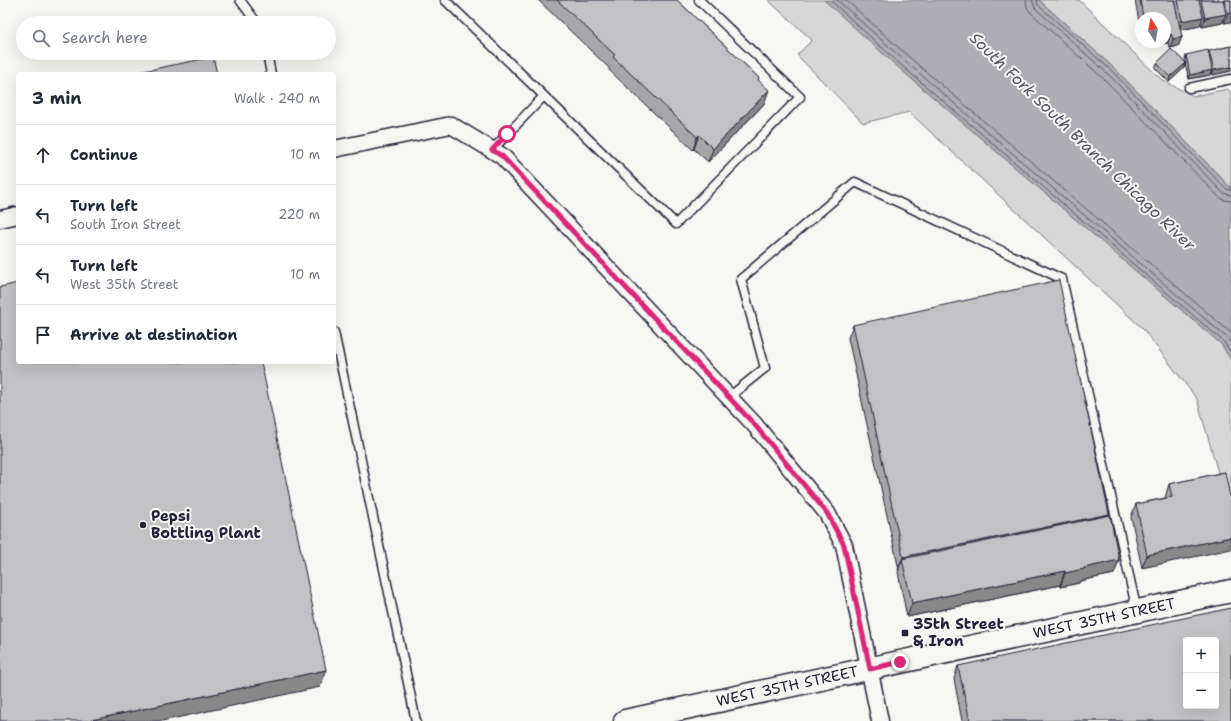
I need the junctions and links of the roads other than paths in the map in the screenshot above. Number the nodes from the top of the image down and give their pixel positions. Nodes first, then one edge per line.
1 (240, 0) edge
2 (445, 0) edge
3 (699, 0) edge
4 (252, 16) edge
5 (268, 60) edge
6 (271, 72) edge
7 (1231, 79) edge
8 (1189, 88) dead end
9 (543, 97) junction
10 (336, 149) edge
11 (492, 150) junction
12 (16, 215) edge
13 (0, 219) edge
14 (336, 341) edge
15 (729, 398) junction
16 (1231, 591) edge
17 (1137, 612) junction
18 (870, 669) junction
19 (416, 721) edge
20 (625, 721) edge
21 (880, 721) edge

1 - 4 lane
2 - 9 lane
3 - 9 lane
5 - 6 lane
7 - 8 lane
9 - 11 lane
10 - 11 street
11 - 15 street
12 - 13 street
14 - 19 lane
15 - 17 lane
15 - 18 street
16 - 17 main road, WEST 35TH STREET
17 - 18 main road, WEST 35TH STREET
18 - 20 main road, WEST 35TH STREET
18 - 21 street

